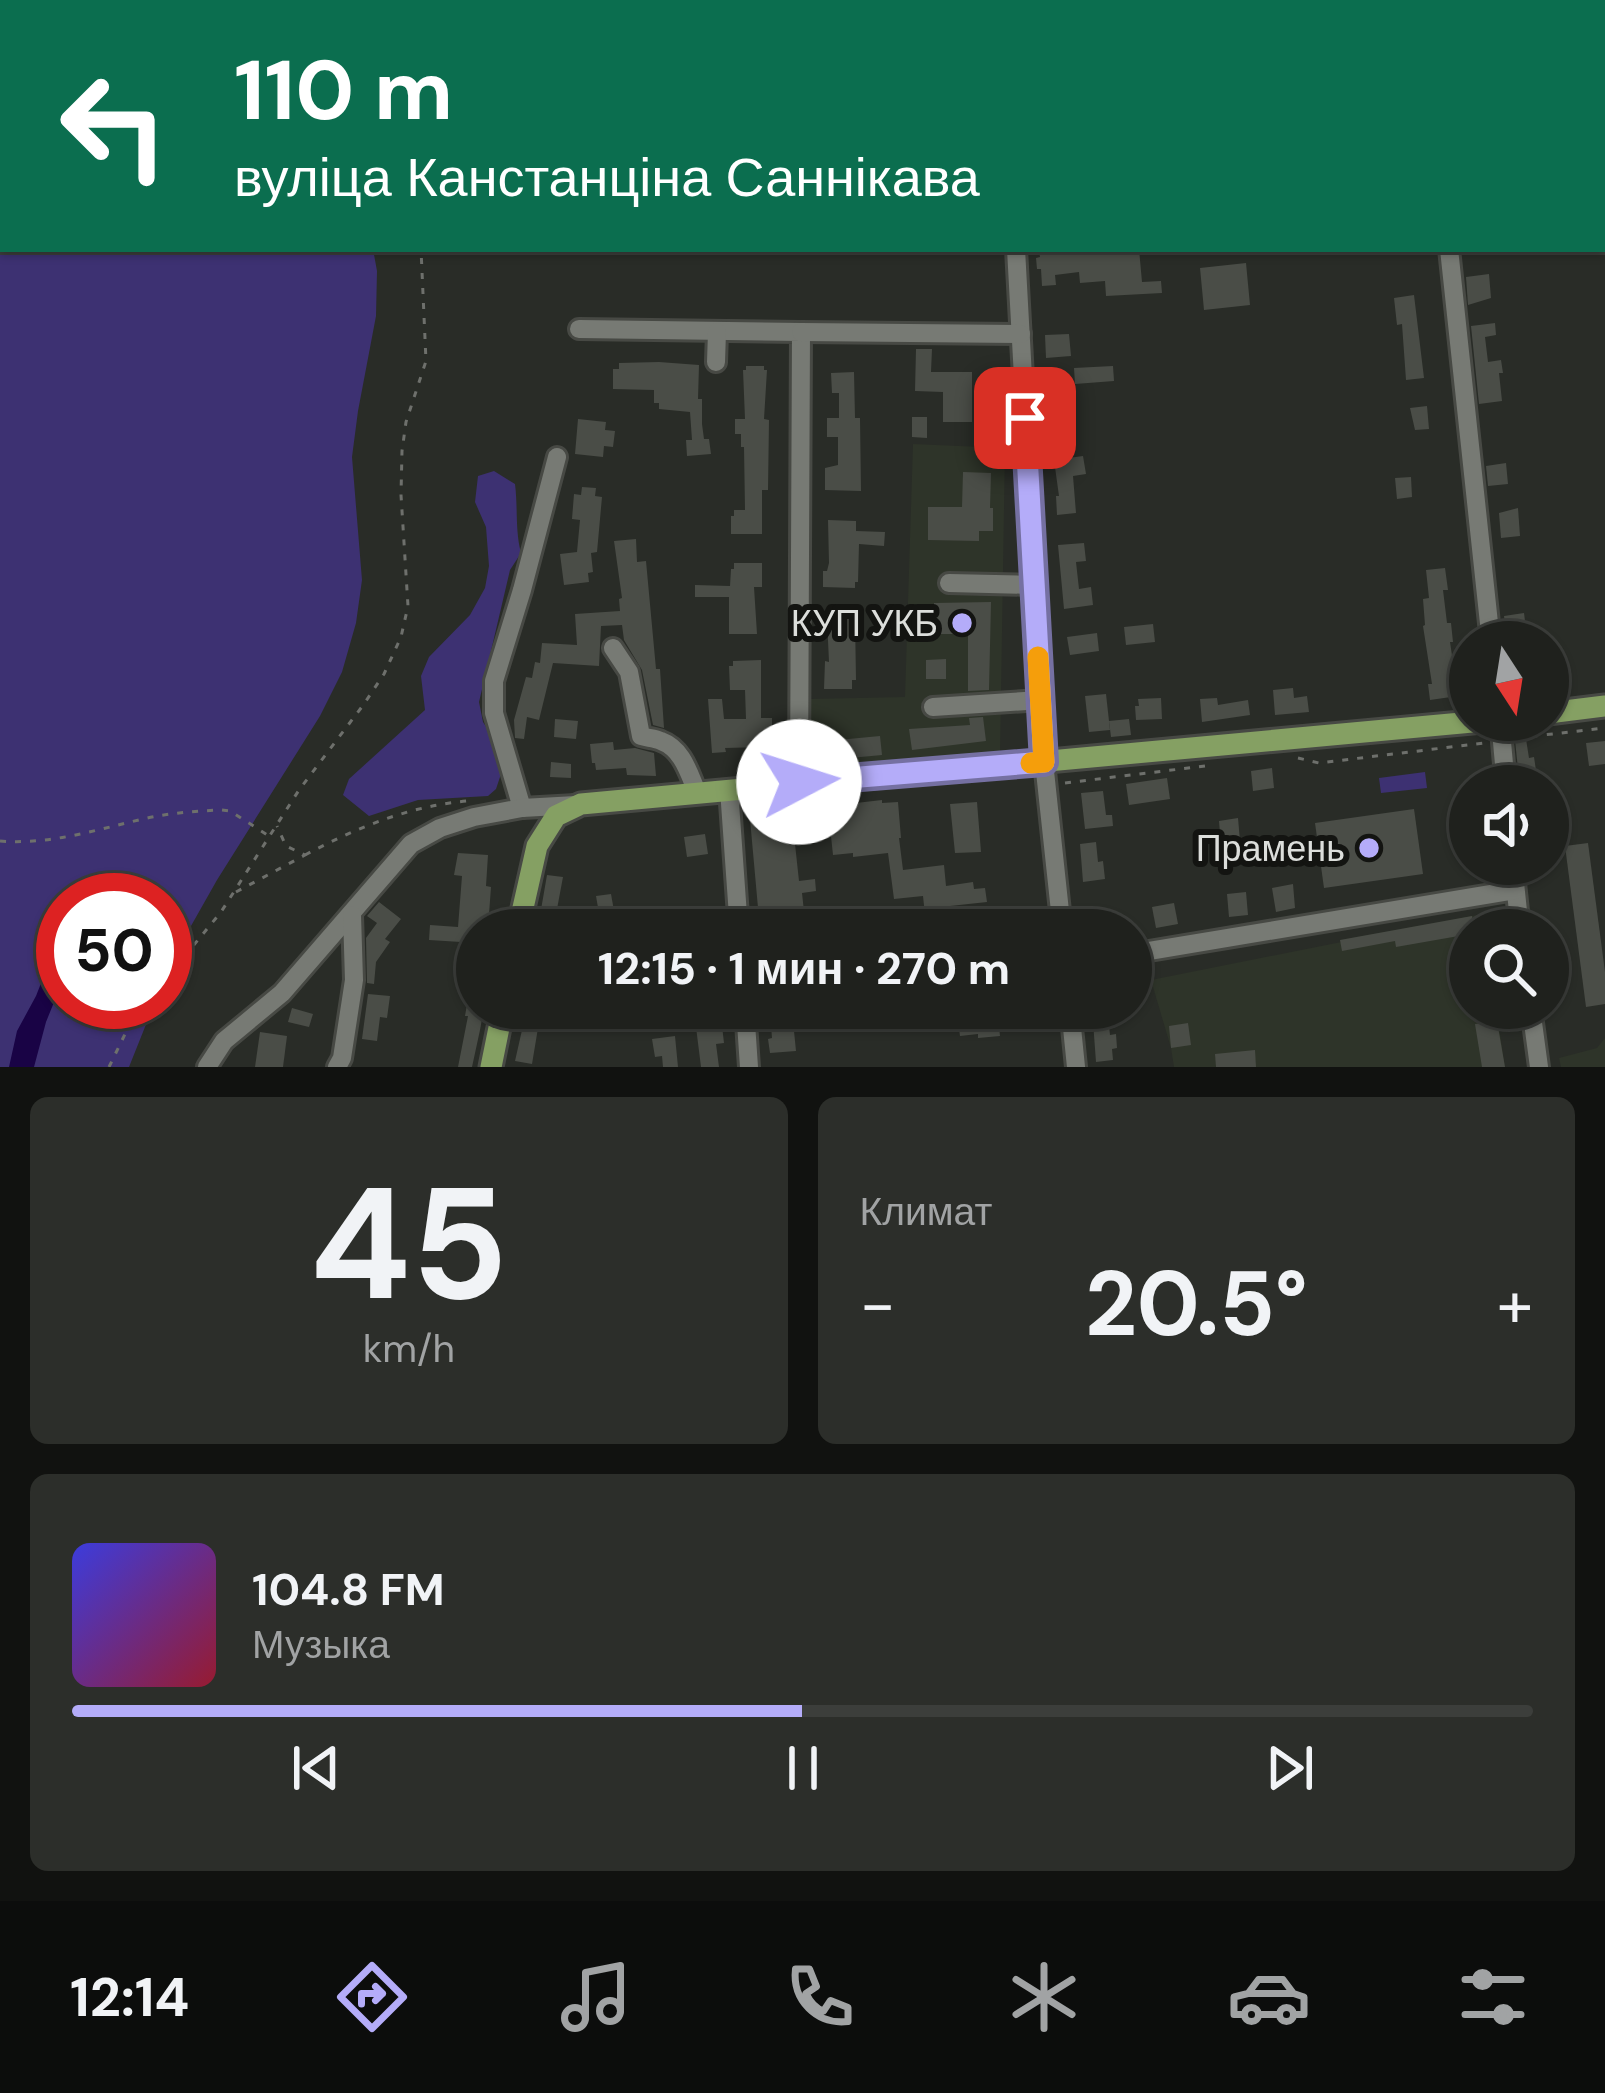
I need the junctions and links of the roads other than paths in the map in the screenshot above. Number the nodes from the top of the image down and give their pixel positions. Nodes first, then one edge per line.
1 (1016, 252) edge
2 (1449, 252) edge
3 (579, 329) dead end
4 (666, 331) junction
5 (717, 332) junction
6 (801, 332) junction
7 (1021, 334) junction
8 (667, 354) dead end
9 (716, 362) dead end
10 (557, 457) dead end
11 (949, 583) dead end
12 (1034, 585) junction
13 (1489, 621) edge
14 (613, 648) dead end
15 (1041, 700) junction
16 (1605, 706) edge
17 (933, 707) dead end
18 (1569, 710) edge
19 (1449, 732) edge
20 (1045, 774) junction
21 (799, 782) junction
22 (729, 789) junction
23 (697, 792) junction
24 (581, 804) junction
25 (522, 808) junction
26 (1515, 885) edge
27 (1515, 890) junction
28 (523, 909) edge
29 (738, 909) edge
30 (1060, 909) edge
31 (1517, 909) edge
32 (352, 915) junction
33 (1152, 950) edge
34 (499, 1029) edge
35 (746, 1029) edge
36 (1072, 1029) edge
37 (1534, 1029) edge
38 (206, 1067) edge
39 (337, 1067) edge
40 (491, 1067) edge
41 (749, 1067) edge
42 (1076, 1067) edge
43 (1539, 1067) edge

1 - 7 street
2 - 13 street
3 - 4 street
4 - 5 street
4 - 8 street
5 - 6 street
5 - 9 street
6 - 7 street
6 - 21 street
7 - 12 street
10 - 25 street
11 - 12 street
12 - 15 street
14 - 23 street
15 - 17 street
15 - 20 street
16 - 18 main road
19 - 20 main road
20 - 21 main road
20 - 30 street
21 - 22 main road
22 - 23 main road
22 - 29 street
23 - 24 main road
24 - 25 street
24 - 28 main road
25 - 32 street
26 - 27 street
27 - 31 street
27 - 33 street
32 - 38 street
32 - 39 street
34 - 40 main road
35 - 41 street
36 - 42 street
37 - 43 street

